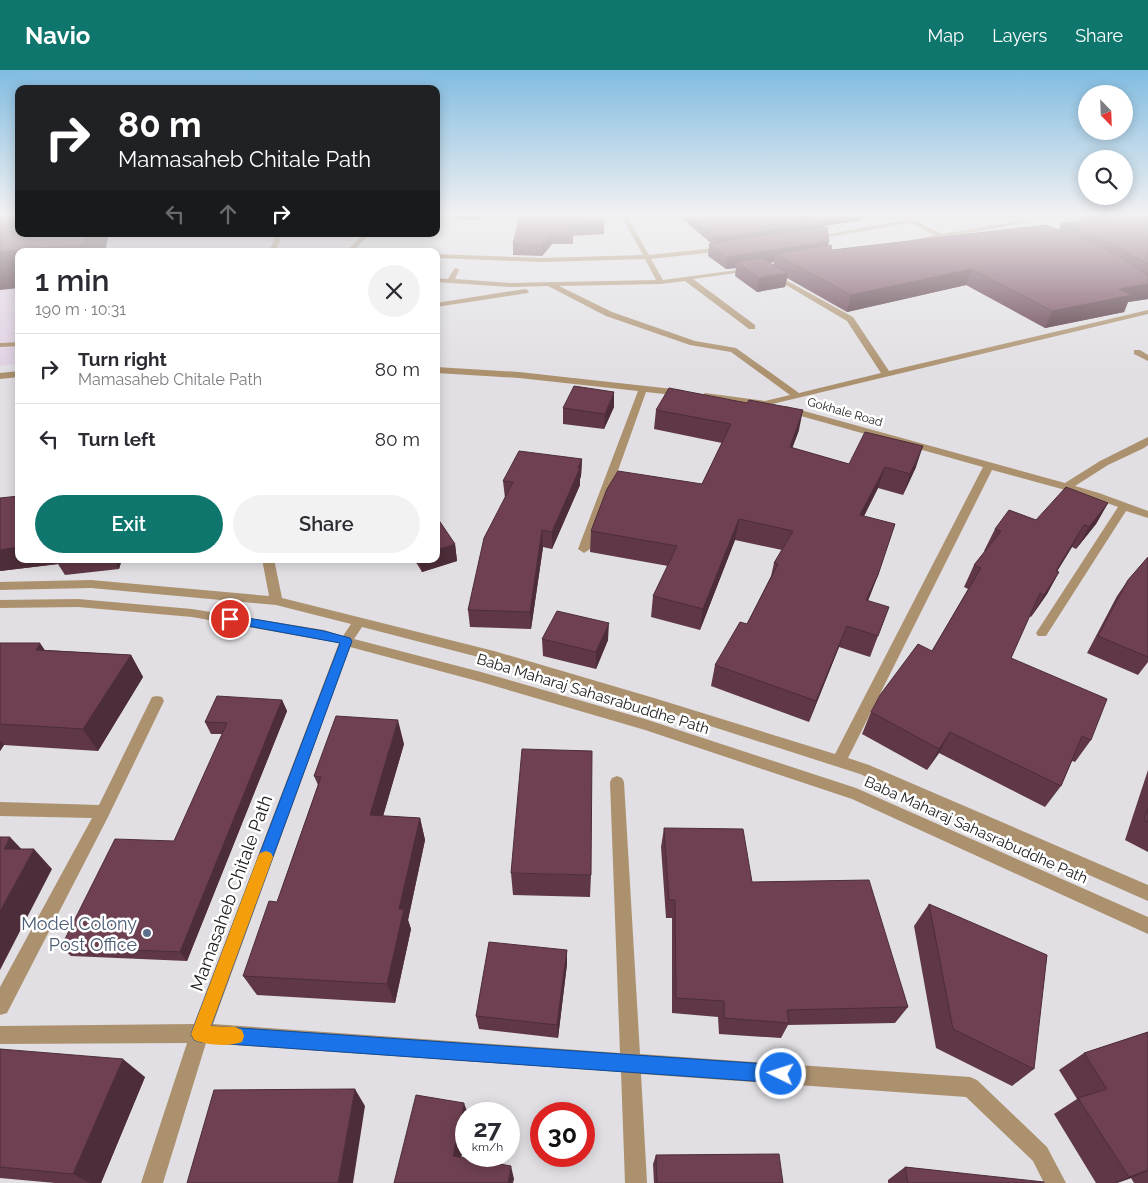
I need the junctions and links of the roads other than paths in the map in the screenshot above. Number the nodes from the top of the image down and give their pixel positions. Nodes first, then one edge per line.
1 (654, 268) edge
2 (456, 270) dead end
3 (686, 278) junction
4 (440, 280) edge
5 (450, 281) junction
6 (661, 282) junction
7 (549, 284) junction
8 (440, 303) edge
9 (1148, 312) edge
10 (752, 327) dead end
11 (15, 344) edge
12 (0, 345) edge
13 (1137, 352) dead end
14 (1148, 359) edge
15 (440, 370) edge
16 (15, 374) edge
17 (887, 374) junction
18 (0, 376) edge
19 (643, 389) junction
20 (798, 396) junction
21 (766, 403) junction
22 (1148, 440) edge
23 (990, 466) junction
24 (1066, 487) junction
25 (1124, 506) junction
26 (1148, 516) edge
27 (584, 549) dead end
28 (269, 563) edge
29 (0, 586) edge
30 (276, 601) junction
31 (0, 604) edge
32 (359, 622) junction
33 (1042, 633) dead end
34 (346, 641) junction
35 (156, 701) dead end
36 (839, 761) junction
37 (617, 782) dead end
38 (0, 809) edge
39 (103, 812) junction
40 (1148, 894) edge
41 (1148, 926) edge
42 (0, 1006) edge
43 (200, 1034) junction
44 (0, 1035) edge
45 (630, 1063) junction
46 (152, 1183) edge
47 (636, 1183) edge
48 (1055, 1183) edge

1 - 6 street
2 - 5 street
3 - 6 street
3 - 10 street
3 - 17 street
4 - 5 street
5 - 7 street
6 - 7 street
7 - 8 street
7 - 20 street
9 - 17 street
11 - 12 street
13 - 14 street
15 - 19 street, Gokhale Road
16 - 18 street
17 - 20 street
19 - 21 street, Gokhale Road
19 - 27 street
20 - 21 street
21 - 23 street, Gokhale Road
22 - 24 street
23 - 24 street, Gokhale Road
23 - 36 street
24 - 25 street, Gokhale Road
25 - 26 street, Gokhale Road
25 - 33 street
28 - 30 street
29 - 30 street, Baba Maharaj Sahasrabuddhe Path
30 - 32 street, Baba Maharaj Sahasrabuddhe Path
31 - 34 street, Baba Maharaj Sahasrabuddhe Path
32 - 34 street, Mamasaheb Chitale Path
32 - 36 street, Baba Maharaj Sahasrabuddhe Path
34 - 41 street, Baba Maharaj Sahasrabuddhe Path
34 - 43 street, Mamasaheb Chitale Path
35 - 39 street
36 - 40 street, Baba Maharaj Sahasrabuddhe Path
37 - 45 street
38 - 39 street
39 - 42 street
43 - 44 street
43 - 45 street
43 - 46 street, Mamasaheb Chitale Path
45 - 47 street
45 - 48 street

